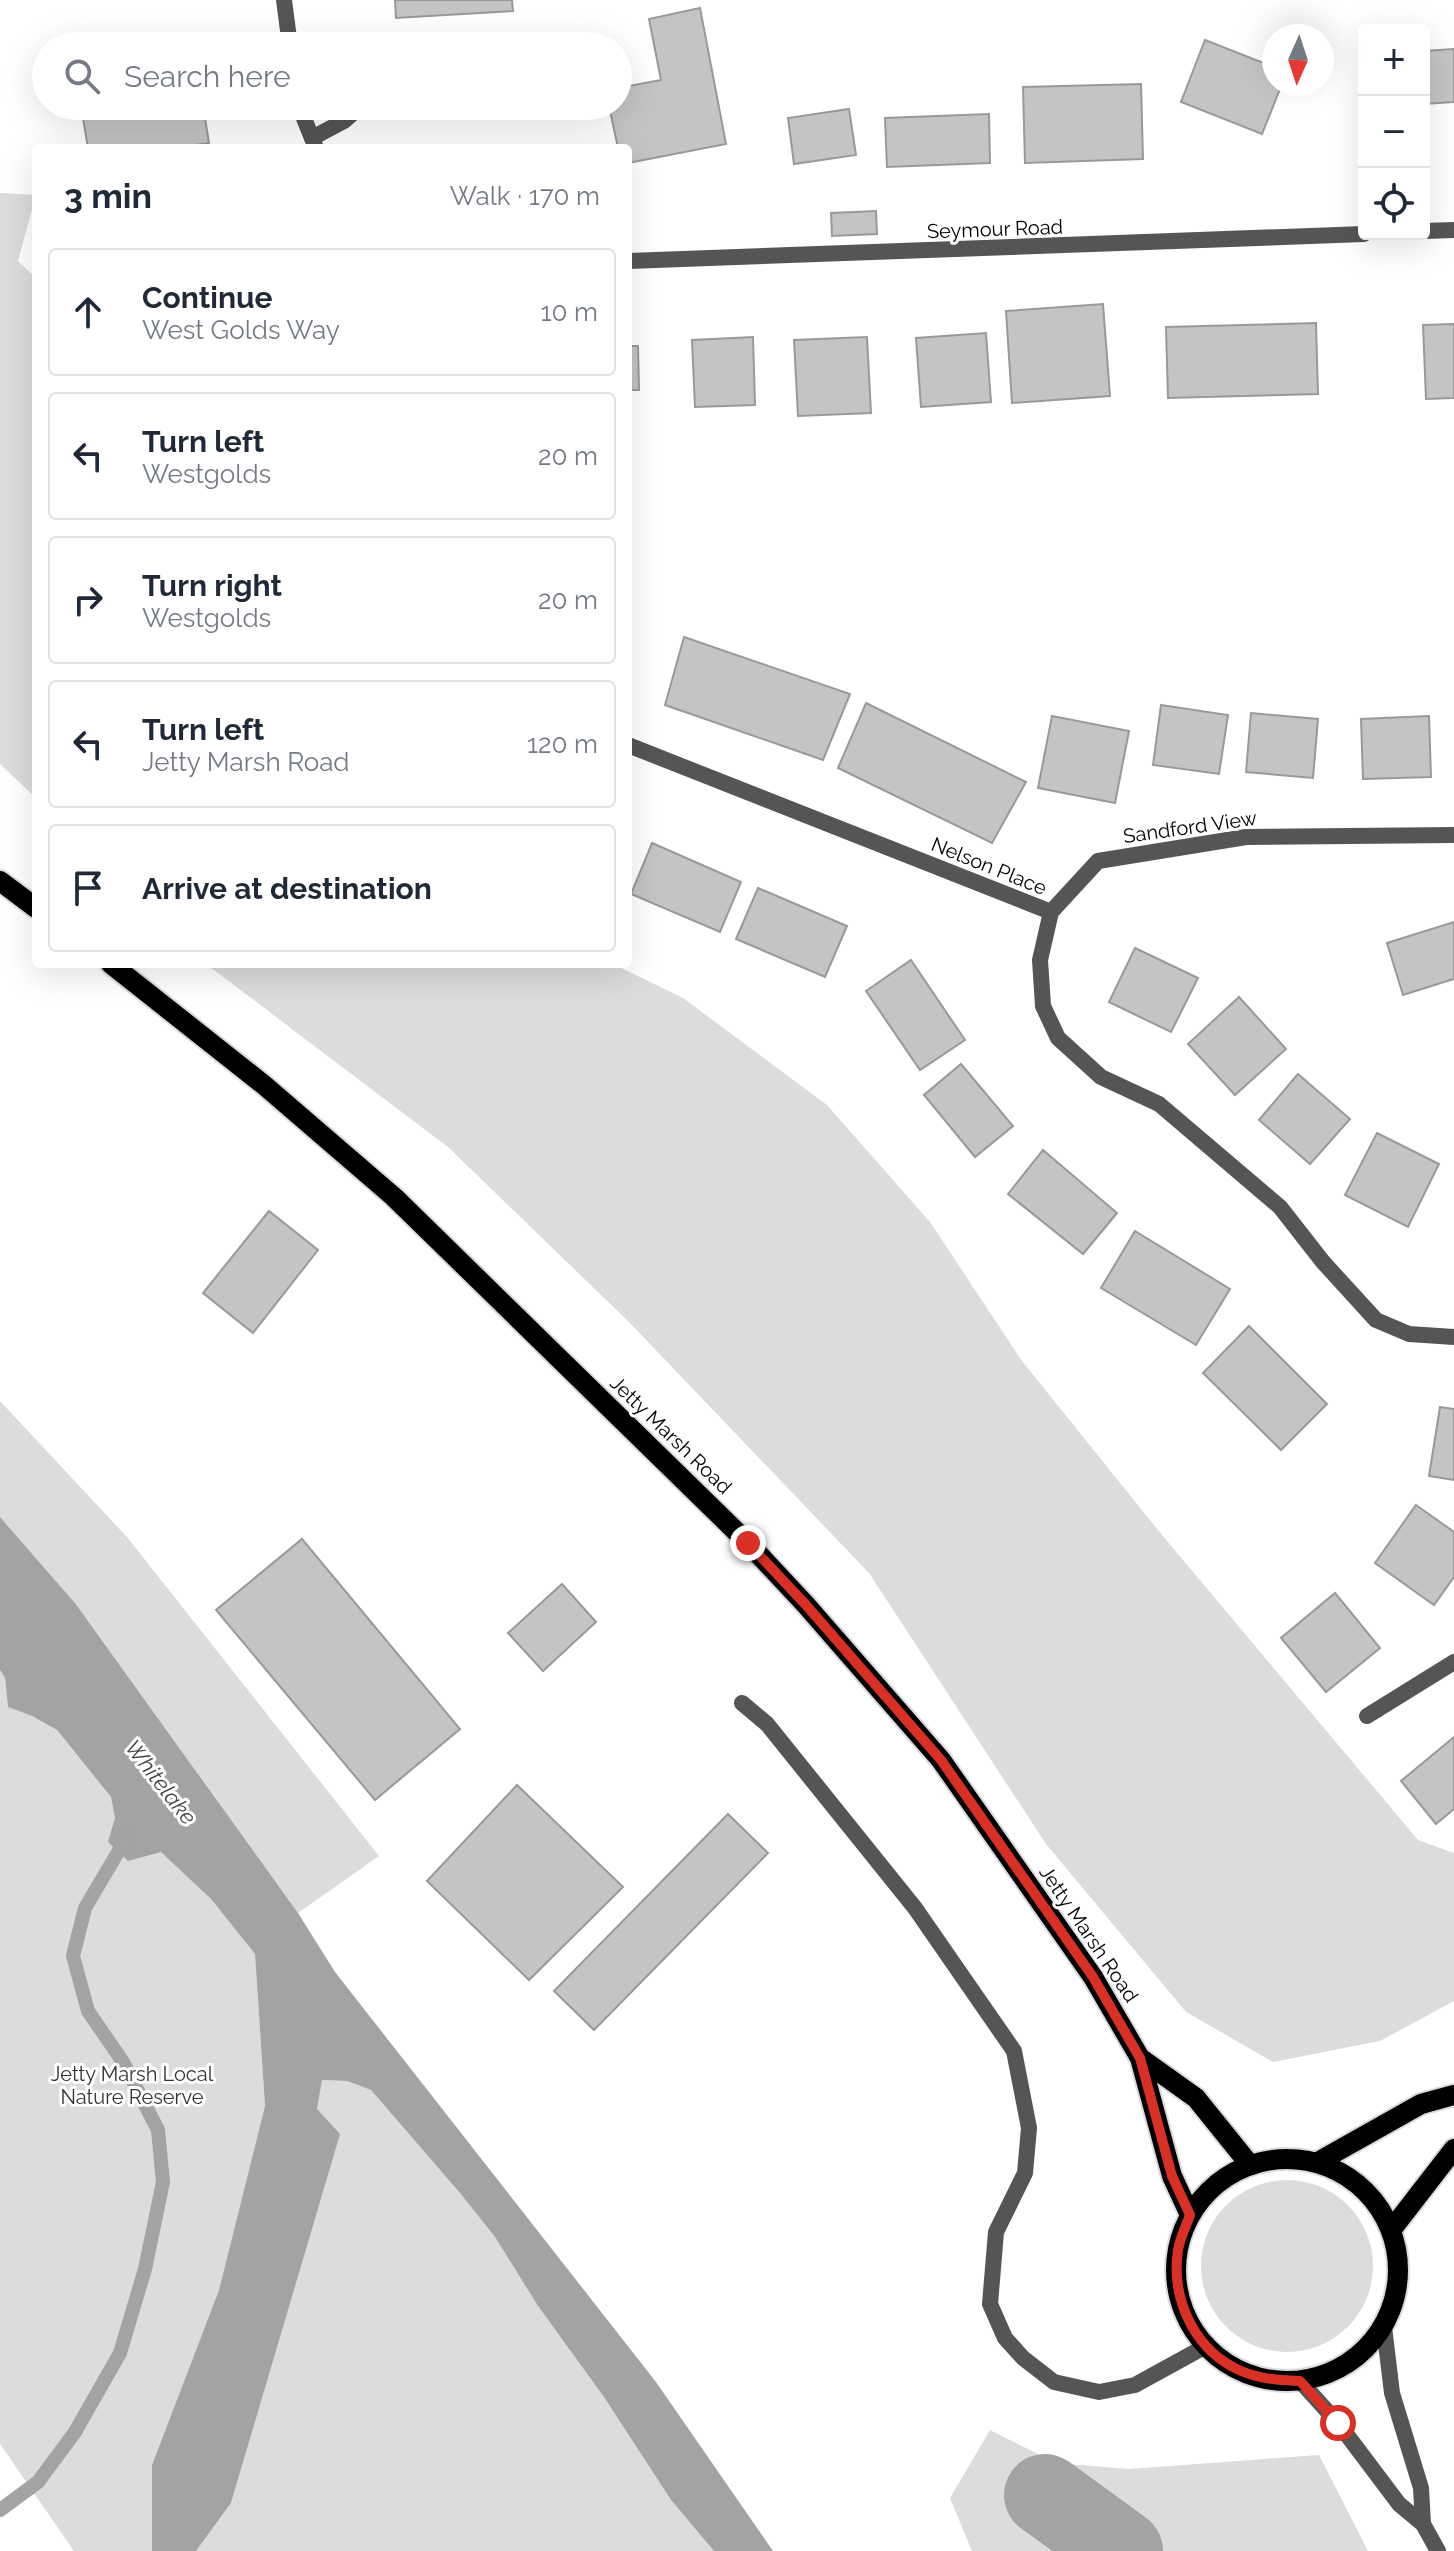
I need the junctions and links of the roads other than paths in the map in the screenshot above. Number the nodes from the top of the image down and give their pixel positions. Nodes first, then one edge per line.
1 (284, 0) edge
2 (288, 32) edge
3 (305, 120) edge
4 (345, 120) edge
5 (314, 143) edge
6 (1454, 230) edge
7 (1430, 231) edge
8 (1358, 234) edge
9 (632, 261) edge
10 (632, 747) edge
11 (1454, 835) edge
12 (0, 881) edge
13 (32, 905) edge
14 (1051, 912) junction
15 (116, 968) edge
16 (1454, 1337) edge
17 (1454, 1662) edge
18 (742, 1703) dead end
19 (1367, 1716) dead end
20 (1140, 2058) junction
21 (1454, 2095) edge
22 (1454, 2149) edge
23 (1318, 2162) junction
24 (1250, 2165) junction
25 (1190, 2215) junction
26 (1392, 2229) junction
27 (1384, 2327) junction
28 (1206, 2346) junction
29 (1300, 2381) junction
30 (1423, 2524) junction
31 (1438, 2551) edge

1 - 2 street
3 - 5 street
4 - 5 street
6 - 7 street
8 - 9 street, Seymour Road
10 - 14 street, Nelson Place
11 - 14 street, Sandford View
12 - 13 main road
14 - 16 street, Nelson Place
15 - 20 main road, Jetty Marsh Road
17 - 19 street
18 - 28 street
20 - 24 main road, Jetty Marsh Road
20 - 25 main road, Jetty Marsh Road
21 - 23 main road
22 - 26 main road
23 - 24 main road
23 - 26 main road
24 - 25 main road
25 - 28 main road
26 - 27 main road
27 - 29 main road
27 - 30 street
28 - 29 main road
29 - 30 street
30 - 31 street

